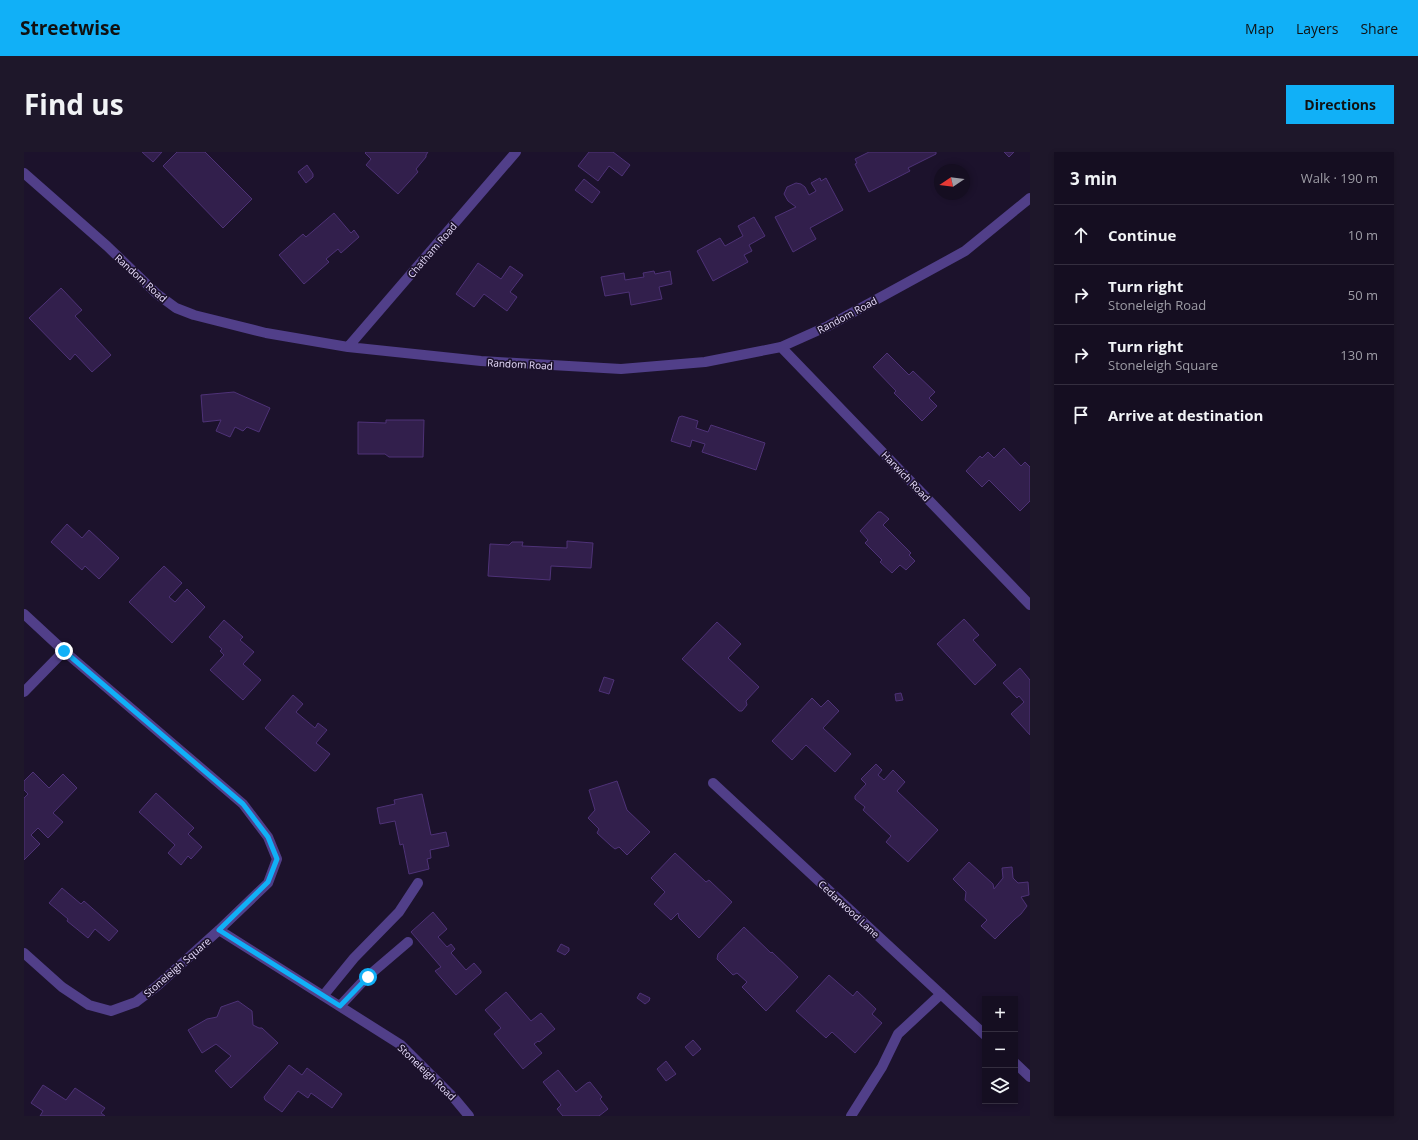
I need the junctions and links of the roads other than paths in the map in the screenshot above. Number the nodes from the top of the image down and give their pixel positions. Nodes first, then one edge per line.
1 (516, 152) edge
2 (24, 172) edge
3 (1030, 198) edge
4 (348, 347) junction
5 (781, 347) junction
6 (1030, 605) edge
7 (24, 614) edge
8 (64, 651) junction
9 (24, 692) edge
10 (713, 782) dead end
11 (418, 882) dead end
12 (219, 930) junction
13 (408, 942) dead end
14 (24, 953) edge
15 (941, 994) junction
16 (323, 996) junction
17 (340, 1006) junction
18 (982, 1032) edge
19 (1018, 1066) edge
20 (1030, 1077) edge
21 (469, 1116) edge
22 (851, 1116) edge

1 - 4 street, Chatham Road
2 - 4 street, Random Road
3 - 5 street, Random Road
4 - 5 street, Random Road
5 - 6 street, Harwich Road
7 - 8 street, Stoneleigh Square
8 - 9 street
8 - 12 street, Stoneleigh Square
10 - 15 street, Cedarwood Lane
11 - 16 street
12 - 14 street, Stoneleigh Square
12 - 16 street, Stoneleigh Road
13 - 17 street
15 - 18 street, Cedarwood Lane
15 - 22 street
16 - 17 street, Stoneleigh Road
17 - 21 street, Stoneleigh Road
19 - 20 street

